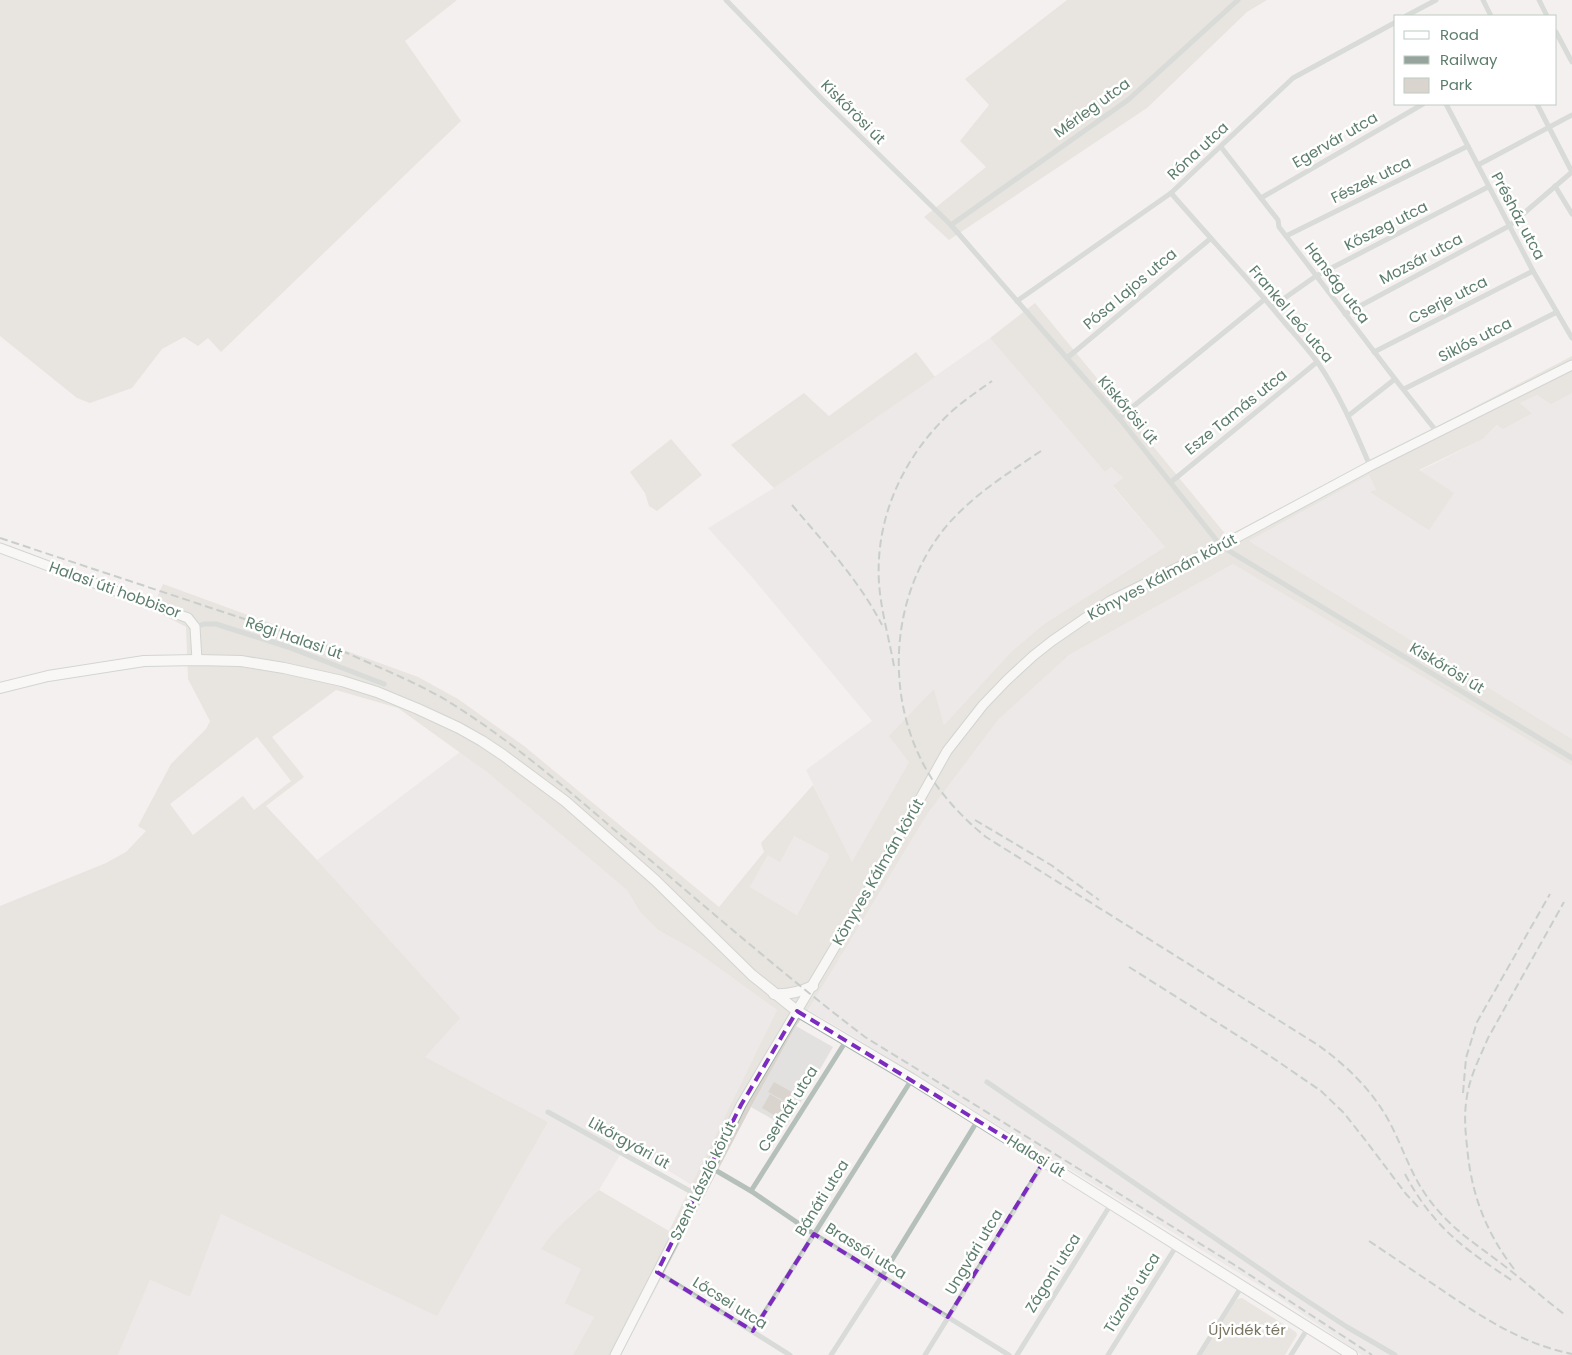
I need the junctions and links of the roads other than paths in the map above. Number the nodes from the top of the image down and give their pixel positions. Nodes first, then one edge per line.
1 (726, 0) edge
2 (1238, 0) edge
3 (1436, 0) edge
4 (1482, 0) edge
5 (1538, 0) edge
6 (1408, 15) edge
7 (1490, 15) edge
8 (1546, 15) edge
9 (1394, 23) edge
10 (1557, 34) edge
11 (1570, 55) edge
12 (1572, 62) edge
13 (1420, 105) edge
14 (1447, 105) edge
15 (1538, 105) edge
16 (1572, 115) edge
17 (1550, 127) junction
18 (1468, 146) junction
19 (1221, 147) junction
20 (1478, 165) junction
21 (1572, 172) edge
22 (1555, 186) junction
23 (1488, 187) junction
24 (1171, 193) junction
25 (1261, 198) junction
26 (1572, 214) edge
27 (951, 225) junction
28 (1509, 226) junction
29 (1286, 236) junction
30 (1210, 239) junction
31 (1533, 271) junction
32 (1316, 276) junction
33 (1265, 299) junction
34 (1017, 301) junction
35 (1272, 307) junction
36 (1557, 312) junction
37 (1345, 314) junction
38 (1572, 338) edge
39 (1374, 352) junction
40 (1067, 358) junction
41 (1317, 362) junction
42 (1572, 365) edge
43 (1395, 379) junction
44 (1404, 389) junction
45 (1348, 416) junction
46 (1119, 418) junction
47 (1437, 432) junction
48 (1370, 466) junction
49 (1171, 482) junction
50 (1220, 546) junction
51 (0, 548) edge
52 (195, 627) junction
53 (197, 660) junction
54 (384, 684) dead end
55 (0, 688) edge
56 (1572, 758) edge
57 (813, 986) junction
58 (774, 994) junction
59 (797, 1011) junction
60 (846, 1041) junction
61 (912, 1079) junction
62 (987, 1082) dead end
63 (548, 1112) dead end
64 (978, 1120) junction
65 (1044, 1161) junction
66 (710, 1167) junction
67 (751, 1191) junction
68 (697, 1196) junction
69 (1111, 1204) junction
70 (814, 1234) junction
71 (1177, 1245) junction
72 (657, 1272) junction
73 (882, 1276) junction
74 (1243, 1285) junction
75 (948, 1317) junction
76 (1308, 1327) junction
77 (753, 1331) junction
78 (615, 1355) edge
79 (790, 1355) edge
80 (831, 1355) edge
81 (925, 1355) edge
82 (1009, 1355) edge
83 (1017, 1355) edge
84 (1108, 1355) edge
85 (1199, 1355) edge
86 (1290, 1355) edge
87 (1352, 1355) edge
88 (1395, 1355) edge

1 - 27 street, Kiskőrösi út
2 - 27 street, Mérleg utca
3 - 6 street
4 - 7 street
5 - 8 street
9 - 19 street, Róna utca
10 - 11 street
11 - 12 street
13 - 25 street, Egervár utca
14 - 18 street, Présház utca
15 - 17 street
16 - 17 street
17 - 20 street
17 - 21 street
18 - 20 street, Présház utca
18 - 29 street, Fészek utca
19 - 24 street, Róna utca
19 - 25 street, Hanság utca
20 - 23 street, Présház utca
21 - 22 street, Mozsár utca
22 - 26 street
22 - 28 street, Mozsár utca
23 - 28 street, Présház utca
23 - 32 street, Kőszeg utca
24 - 30 street, Frankel Leó utca
24 - 34 street, Róna utca
25 - 29 street, Hanság utca
27 - 34 street, Kiskőrösi út
28 - 31 street, Présház utca
28 - 37 street, Mozsár utca
29 - 32 street, Hanság utca
30 - 33 street, Frankel Leó utca
30 - 40 street, Pósa Lajos utca
31 - 36 street, Présház utca
31 - 39 street, Cserje utca
32 - 35 street, Kőszeg utca
32 - 37 street, Hanság utca
33 - 35 street, Frankel Leó utca
33 - 46 street
34 - 40 street, Kiskőrösi út
35 - 41 street, Frankel Leó utca
36 - 38 street, Présház utca
36 - 44 street, Siklós utca
37 - 39 street, Hanság utca
39 - 43 street, Hanság utca
40 - 46 street, Kiskőrösi út
41 - 45 street, Frankel Leó utca
41 - 49 street, Esze Tamás utca
42 - 47 street, Könyves Kálmán körút
43 - 44 street, Hanság utca
43 - 45 street
44 - 47 street, Hanság utca
45 - 48 street, Frankel Leó utca
46 - 49 street, Kiskőrösi út
47 - 48 street, Könyves Kálmán körút
48 - 50 street, Könyves Kálmán körút
49 - 50 street, Kiskőrösi út
50 - 56 street, Kiskőrösi út
50 - 57 street, Könyves Kálmán körút
51 - 52 street, Halasi úti hobbisor
52 - 53 street, Halasi úti hobbisor
52 - 54 street, Régi Halasi út
53 - 55 main road, Halasi út
53 - 58 main road, Halasi út
57 - 58 main road
57 - 59 street, Könyves Kálmán körút
58 - 59 main road, Halasi út
59 - 60 main road, Halasi út
59 - 66 street, Szent László körút
60 - 61 main road, Halasi út
60 - 67 street, Cserhát utca
61 - 64 main road, Halasi út
61 - 70 street, Bánáti utca
62 - 88 street
63 - 68 street, Likőrgyári út
64 - 65 main road, Halasi út
64 - 73 street
65 - 69 main road, Halasi út
65 - 75 street, Ungvári utca
66 - 67 street, Brassói utca
66 - 68 street, Szent László körút
67 - 70 street, Brassói utca
68 - 72 street, Szent László körút
69 - 71 main road, Halasi út
69 - 83 street, Zágoni utca
70 - 73 street, Brassói utca
70 - 77 street, Bánáti utca
71 - 74 main road, Halasi út
71 - 84 street, Tűzoltó utca
72 - 77 street, Lőcsei utca
72 - 78 street, Szent László körút
73 - 75 street, Brassói utca
73 - 80 street
74 - 76 main road, Halasi út
74 - 85 street
75 - 81 street, Ungvári utca
75 - 82 street, Brassói utca
76 - 86 street
76 - 87 main road, Halasi út
77 - 79 street, Lőcsei utca

